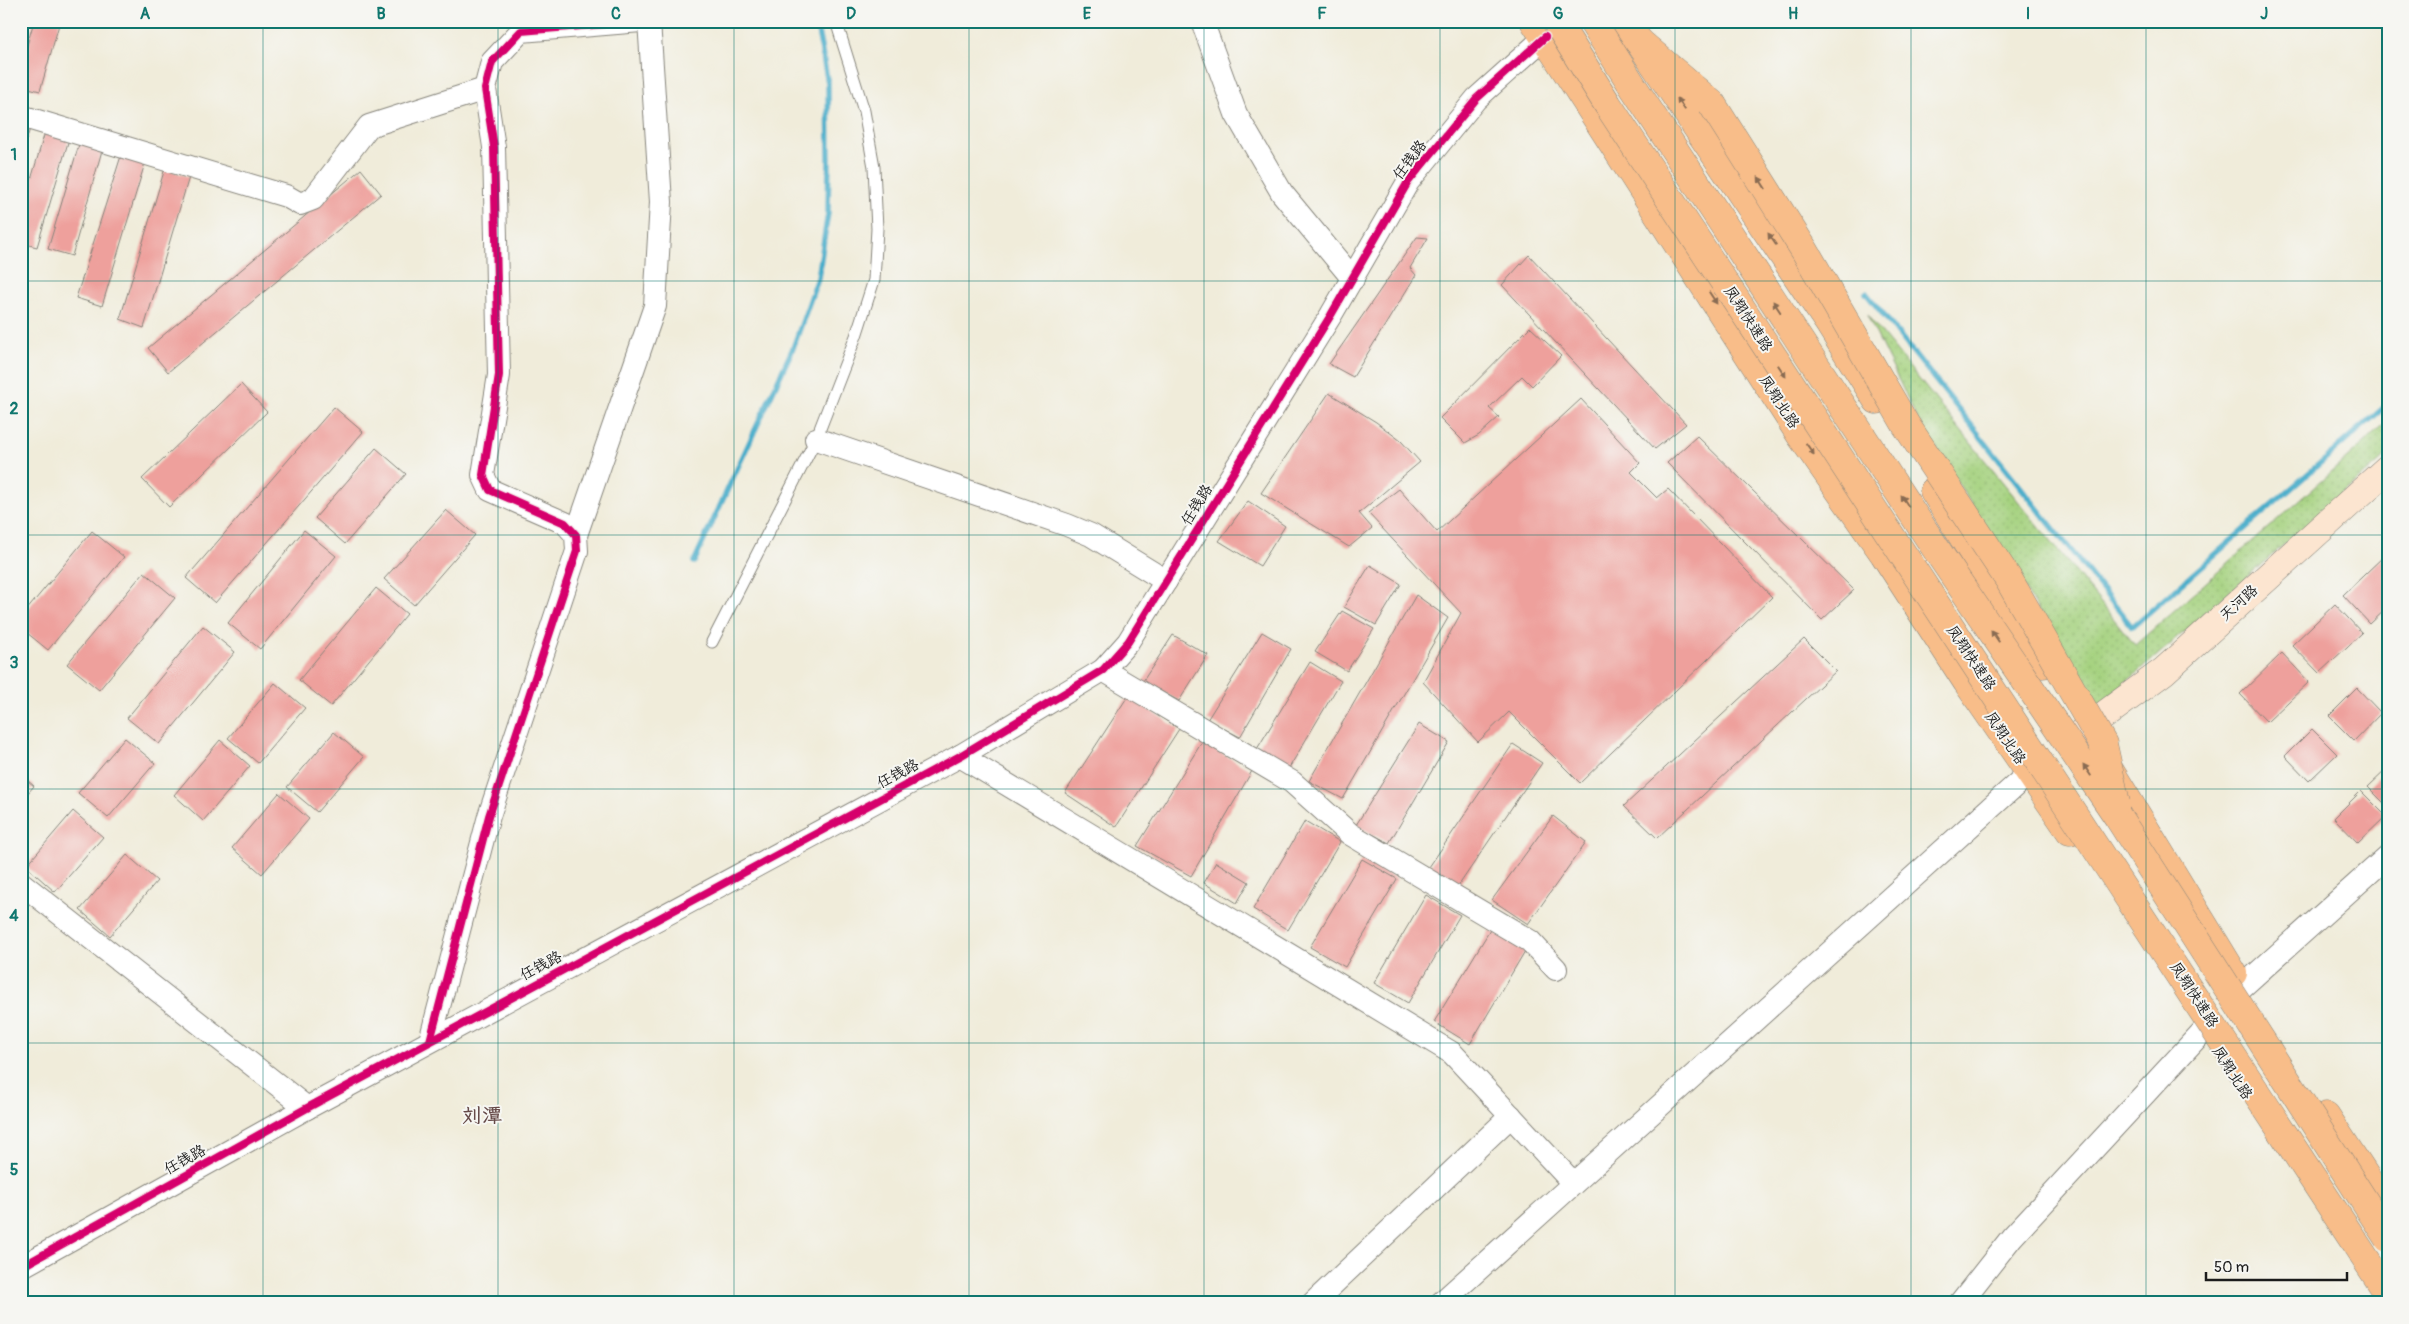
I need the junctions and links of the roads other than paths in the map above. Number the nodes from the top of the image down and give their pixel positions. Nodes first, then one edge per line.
1 (641, 21) edge
2 (649, 21) edge
3 (836, 21) edge
4 (1202, 21) edge
5 (1592, 21) edge
6 (522, 26) edge
7 (1545, 27) edge
8 (1631, 31) edge
9 (485, 89) junction
10 (21, 116) edge
11 (1353, 279) junction
12 (816, 439) junction
13 (2388, 468) edge
14 (576, 535) junction
15 (1166, 581) junction
16 (712, 642) dead end
17 (1102, 670) junction
18 (2084, 730) junction
19 (960, 756) junction
20 (2029, 773) junction
21 (2118, 817) junction
22 (2388, 856) edge
23 (21, 883) edge
24 (1556, 969) dead end
25 (2242, 987) junction
26 (2204, 1030) junction
27 (430, 1041) junction
28 (307, 1108) junction
29 (1511, 1116) junction
30 (1573, 1183) junction
31 (2388, 1211) edge
32 (2388, 1238) edge
33 (21, 1267) edge
34 (2388, 1293) edge
35 (1313, 1303) edge
36 (1440, 1303) edge
37 (1960, 1303) edge
38 (2379, 1303) edge

1 - 6 street
2 - 14 street
3 - 12 lane
4 - 11 street
21 -> 5 main road, 凤翔快速路, bridge
6 - 9 street
7 - 11 street, 任钱路
7 -> 20 main road, 凤翔北路
7 -> 34 main road, 凤翔快速路, bridge
18 -> 8 main road
21 -> 8 main road, bridge
9 - 10 street
9 - 14 street
11 - 15 street, 任钱路
12 - 15 street
12 - 16 lane
13 - 18 street, 天河路
14 - 27 street
15 - 17 street, 任钱路
17 - 19 street, 任钱路
17 - 24 street
18 - 25 main road
19 - 27 street, 任钱路
19 - 29 street
20 - 26 main road, 凤翔北路
20 - 30 street
21 - 32 main road, 凤翔快速路, bridge
22 - 25 street
23 - 28 street
25 - 31 main road
26 - 37 street
26 - 38 main road, 凤翔北路
27 - 28 street, 任钱路
28 - 33 street, 任钱路
29 - 30 street
29 - 35 street
30 - 36 street

